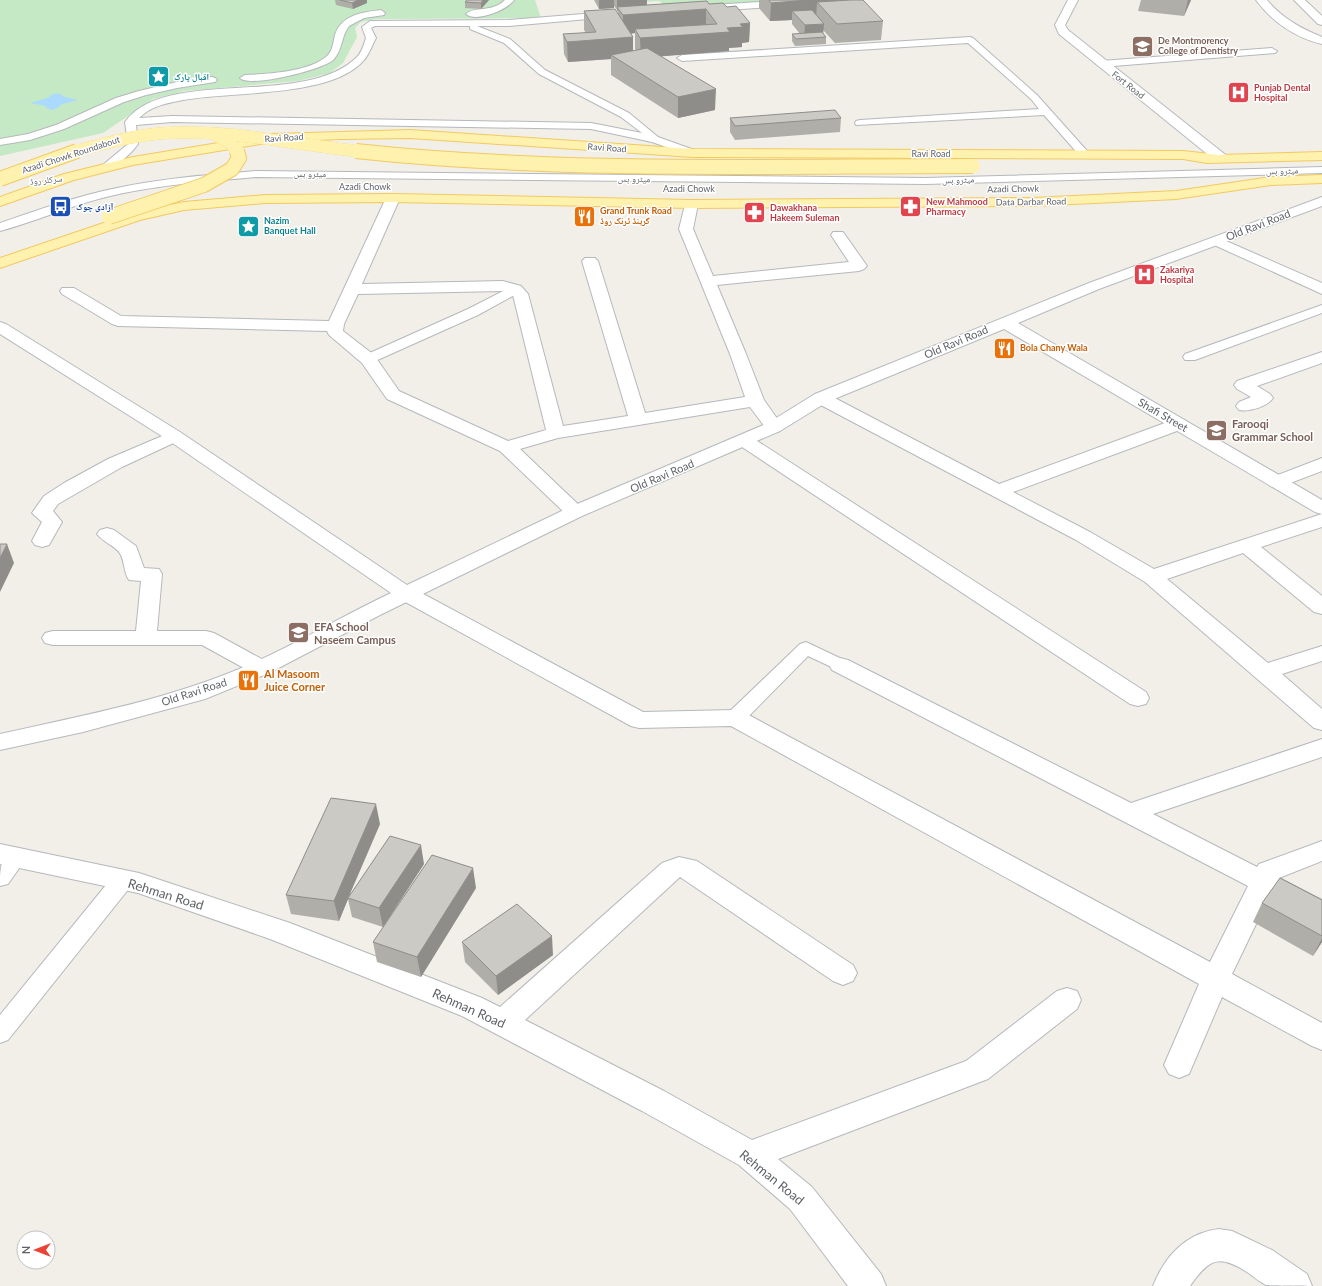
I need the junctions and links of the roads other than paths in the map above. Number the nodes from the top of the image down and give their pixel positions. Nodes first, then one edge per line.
1 (510, 0) edge
2 (832, 0) edge
3 (1073, 0) edge
4 (1261, 0) edge
5 (1299, 0) edge
6 (706, 9) edge
7 (393, 13) dead end
8 (427, 13) dead end
9 (620, 14) edge
10 (509, 22) junction
11 (1322, 22) edge
12 (465, 24) junction
13 (494, 34) junction
14 (1322, 41) edge
15 (1272, 51) dead end
16 (682, 58) edge
17 (1101, 64) junction
18 (1047, 112) junction
19 (625, 115) junction
20 (130, 122) junction
21 (860, 123) dead end
22 (507, 125) junction
23 (591, 126) junction
24 (215, 134) junction
25 (655, 139) junction
26 (504, 140) junction
27 (0, 142) edge
28 (694, 152) junction
29 (1084, 154) junction
30 (1322, 156) edge
31 (1222, 159) junction
32 (103, 169) junction
33 (69, 177) junction
34 (0, 179) edge
35 (1320, 179) edge
36 (1271, 181) junction
37 (0, 183) edge
38 (393, 198) junction
39 (1322, 201) edge
40 (0, 202) edge
41 (691, 204) junction
42 (109, 216) junction
43 (0, 228) edge
44 (838, 235) dead end
45 (1217, 241) junction
46 (0, 254) edge
47 (590, 261) dead end
48 (0, 263) edge
49 (708, 281) junction
50 (515, 288) junction
51 (353, 289) junction
52 (1322, 289) edge
53 (68, 291) dead end
54 (1322, 309) edge
55 (1004, 322) junction
56 (336, 326) junction
57 (0, 327) edge
58 (1190, 357) dead end
59 (1322, 357) edge
60 (368, 359) junction
61 (822, 398) junction
62 (755, 401) junction
63 (1244, 406) dead end
64 (638, 419) junction
65 (1178, 424) junction
66 (774, 428) junction
67 (556, 433) junction
68 (174, 436) junction
69 (745, 441) junction
70 (507, 447) junction
71 (1322, 464) edge
72 (1277, 482) junction
73 (997, 491) junction
74 (1322, 508) edge
75 (575, 512) junction
76 (1322, 520) edge
77 (107, 534) dead end
78 (42, 541) dead end
79 (1246, 545) junction
80 (1152, 577) junction
81 (406, 594) junction
82 (1322, 607) edge
83 (146, 636) junction
84 (53, 638) dead end
85 (1322, 653) edge
86 (840, 665) joint
87 (261, 668) junction
88 (1265, 672) junction
89 (1138, 698) dead end
90 (735, 718) junction
91 (1322, 722) edge
92 (0, 742) edge
93 (1322, 748) edge
94 (1129, 813) junction
95 (1322, 851) edge
96 (5, 863) edge
97 (122, 880) junction
98 (1263, 882) junction
99 (1322, 912) edge
100 (843, 973) dead end
101 (1216, 978) junction
102 (1067, 1000) dead end
103 (502, 1023) junction
104 (0, 1033) edge
105 (1322, 1037) edge
106 (1179, 1065) dead end
107 (750, 1155) junction
108 (869, 1286) edge
109 (1170, 1286) edge
110 (1295, 1286) edge

1 - 8 lane
2 - 6 lane
3 - 17 street, Fort Road
4 - 14 street
5 - 11 street
7 - 27 lane
9 - 10 lane
10 - 12 lane
10 - 13 lane
12 - 13 lane
12 - 20 lane
13 - 19 lane
15 - 17 lane
16 - 18 lane
17 - 31 street, Fort Road
18 - 21 lane
18 - 29 lane
19 - 23 lane
19 - 25 lane
20 - 22 lane
20 - 32 lane
22 - 23 lane
22 - 26 lane
23 - 25 lane
24 - 31 main road, bridge
24 - 34 main road, Azadi Chowk Roundabout, bridge
24 - 42 main road, bridge
25 - 28 lane
26 - 28 main road, Ravi Road
26 - 32 main road, Ravi Road
28 - 29 main road, Ravi Road
29 - 31 main road, Ravi Road
30 - 31 main road
32 - 33 main road, Ravi Road
33 - 37 main road, سرکلر روڈ
33 - 40 main road, Ravi Road
35 - 36 main road, Data Darbar Road
35 - 43 lane, میٹرو بس
36 - 41 main road, Data Darbar Road
36 - 42 main road, Azadi Chowk, bridge
38 - 41 main road
38 - 48 main road
38 - 51 street
39 - 45 street, Old Ravi Road
41 - 49 street
42 - 46 main road
44 - 49 street
45 - 52 street
45 - 55 street, Old Ravi Road
47 - 64 street
49 - 62 street
50 - 51 street
50 - 60 lane
50 - 67 street
51 - 56 street
53 - 56 street
54 - 58 lane
55 - 61 street, Old Ravi Road
55 - 65 street, Shafi Street
56 - 60 street
57 - 68 street
59 - 63 street
60 - 70 street
61 - 66 street, Old Ravi Road
61 - 73 street
62 - 64 street
62 - 66 street
64 - 67 street
65 - 72 street, Shafi Street
65 - 73 street
66 - 69 street, Old Ravi Road
67 - 70 street
68 - 78 street
68 - 81 street
69 - 75 street, Old Ravi Road
69 - 89 street
70 - 75 street
71 - 72 street
72 - 74 street, Shafi Street
73 - 80 street
75 - 81 street, Old Ravi Road
76 - 79 street
77 - 83 street
79 - 80 street
79 - 82 street
80 - 88 street
81 - 87 street, Old Ravi Road
81 - 90 street
83 - 84 street
83 - 87 street
85 - 88 street
86 - 90 lane
86 - 94 street
87 - 92 street, Old Ravi Road
88 - 91 street
90 - 101 street
93 - 94 street
94 - 98 street
95 - 98 street
96 - 97 street, Rehman Road
97 - 103 street, Rehman Road
97 - 104 lane
98 - 99 street
98 - 101 street
100 - 103 street
101 - 105 street
101 - 106 street
102 - 107 street
103 - 107 street, Rehman Road
107 - 108 street, Rehman Road
109 - 110 street

